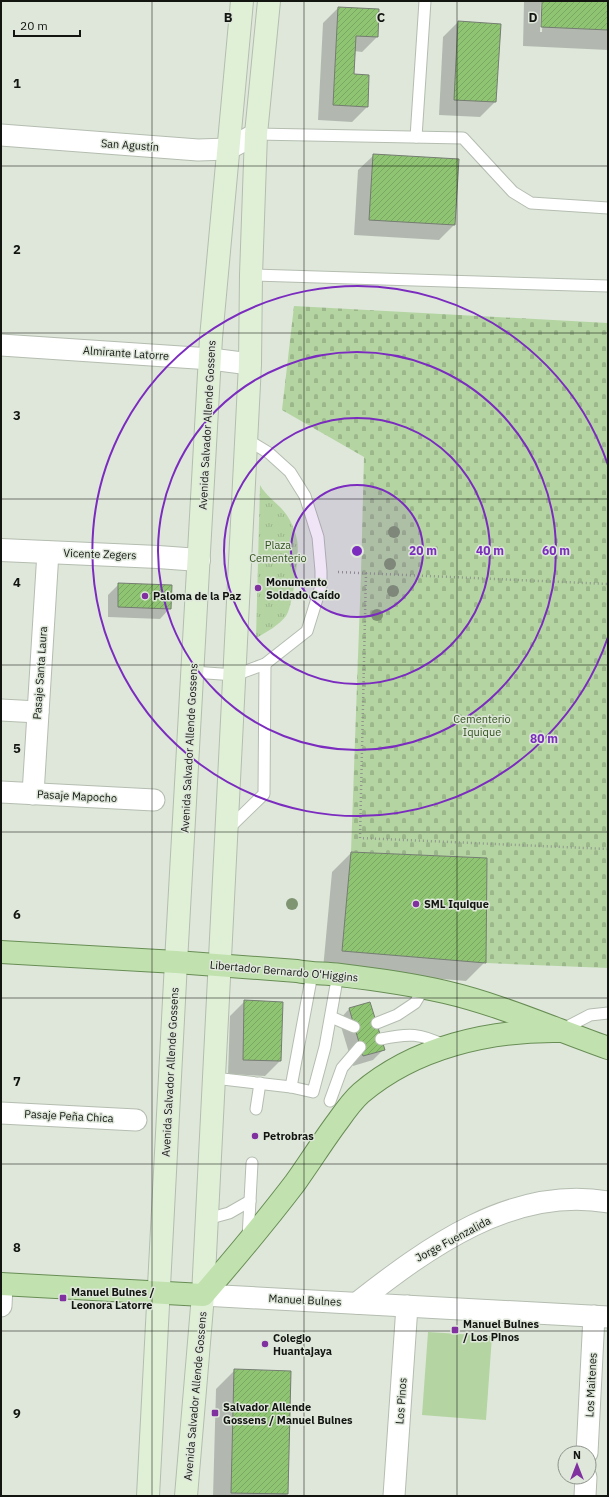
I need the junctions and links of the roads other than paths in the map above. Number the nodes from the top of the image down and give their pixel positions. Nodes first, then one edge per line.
1 (242, 1) edge
2 (269, 1) edge
3 (425, 1) edge
4 (256, 134) junction
5 (1, 135) edge
6 (416, 137) junction
7 (228, 149) junction
8 (608, 208) edge
9 (251, 275) junction
10 (608, 286) edge
11 (1, 345) edge
12 (211, 359) junction
13 (250, 364) junction
14 (246, 439) junction
15 (1, 550) edge
16 (48, 552) junction
17 (199, 560) junction
18 (266, 664) junction
19 (193, 672) junction
20 (235, 675) junction
21 (1, 710) edge
22 (38, 712) junction
23 (1, 792) edge
24 (33, 794) junction
25 (154, 800) dead end
26 (226, 831) junction
27 (1, 952) edge
28 (176, 962) junction
29 (219, 965) junction
30 (312, 974) junction
31 (338, 974) junction
32 (424, 988) junction
33 (608, 1013) edge
34 (331, 1017) junction
35 (377, 1023) dead end
36 (354, 1027) dead end
37 (559, 1031) junction
38 (382, 1039) dead end
39 (360, 1047) dead end
40 (448, 1047) junction
41 (608, 1048) edge
42 (214, 1078) junction
43 (260, 1083) junction
44 (291, 1087) junction
45 (313, 1092) junction
46 (337, 1106) junction
47 (256, 1109) dead end
48 (1, 1113) edge
49 (136, 1120) dead end
50 (252, 1162) dead end
51 (250, 1201) junction
52 (608, 1202) edge
53 (207, 1219) junction
54 (248, 1242) junction
55 (2, 1284) edge
56 (159, 1292) junction
57 (203, 1295) junction
58 (357, 1303) junction
59 (1, 1306) edge
60 (407, 1306) junction
61 (601, 1317) edge
62 (588, 1445) edge
63 (586, 1485) edge
64 (148, 1496) edge
65 (186, 1496) edge
66 (394, 1496) edge
67 (585, 1496) edge

1 - 7 main road, Avenida Salvador Allende Gossens
2 - 4 main road, Avenida Salvador Allende Gossens
3 - 6 lane
4 - 6 lane
4 - 7 street, San Agustín
4 - 9 main road, Avenida Salvador Allende Gossens
5 - 7 street, San Agustín
6 - 8 lane
7 - 12 main road, Avenida Salvador Allende Gossens
9 - 10 lane
9 - 13 main road, Avenida Salvador Allende Gossens
11 - 12 street, Almirante Latorre
12 - 13 street, Almirante Latorre
12 - 17 main road, Avenida Salvador Allende Gossens
13 - 14 main road, Avenida Salvador Allende Gossens
14 - 18 lane
14 - 20 main road, Avenida Salvador Allende Gossens
15 - 16 street, Vicente Zegers
16 - 17 street, Vicente Zegers
16 - 22 street, Pasaje Santa Laura
17 - 19 main road, Avenida Salvador Allende Gossens
18 - 20 lane
18 - 26 lane
19 - 20 lane
19 - 28 main road, Avenida Salvador Allende Gossens
20 - 26 main road, Avenida Salvador Allende Gossens
21 - 22 street
22 - 24 street, Pasaje Santa Laura
23 - 24 street, Pasaje Mapocho
24 - 25 street, Pasaje Mapocho
26 - 29 main road, Avenida Salvador Allende Gossens
27 - 28 main road, Libertador Bernardo O'Higgins
28 - 29 main road, Libertador Bernardo O'Higgins
28 - 56 main road, Avenida Salvador Allende Gossens
29 - 30 main road, Libertador Bernardo O'Higgins
29 - 42 main road, Avenida Salvador Allende Gossens
30 - 31 main road, Libertador Bernardo O'Higgins
30 - 44 lane
31 - 32 main road, Libertador Bernardo O'Higgins
31 - 34 lane
32 - 35 lane
32 - 37 main road, Libertador Bernardo O'Higgins
33 - 37 lane
34 - 36 lane
34 - 45 lane
37 - 40 main road, Libertador Bernardo O'Higgins
37 - 41 main road, Libertador Bernardo O'Higgins
38 - 40 lane
39 - 46 lane
40 - 46 main road, Libertador Bernardo O'Higgins
42 - 43 lane
42 - 53 main road, Avenida Salvador Allende Gossens
43 - 44 lane
43 - 47 lane
44 - 45 lane
45 - 46 lane
46 - 54 main road, Libertador Bernardo O'Higgins
48 - 49 street, Pasaje Peña Chica
50 - 51 lane
51 - 53 lane
51 - 54 lane
52 - 58 street, Jorge Fuenzalida
53 - 57 main road, Avenida Salvador Allende Gossens
54 - 57 main road, Libertador Bernardo O'Higgins
55 - 56 main road, Manuel Bulnes
55 - 59 street
56 - 57 main road, Manuel Bulnes
56 - 64 main road, Avenida Salvador Allende Gossens
57 - 58 street, Manuel Bulnes
57 - 65 main road, Avenida Salvador Allende Gossens
58 - 60 street, Manuel Bulnes
60 - 61 street, Manuel Bulnes
60 - 66 street, Los Pinos
61 - 62 street, Los Maitenes
63 - 67 street

